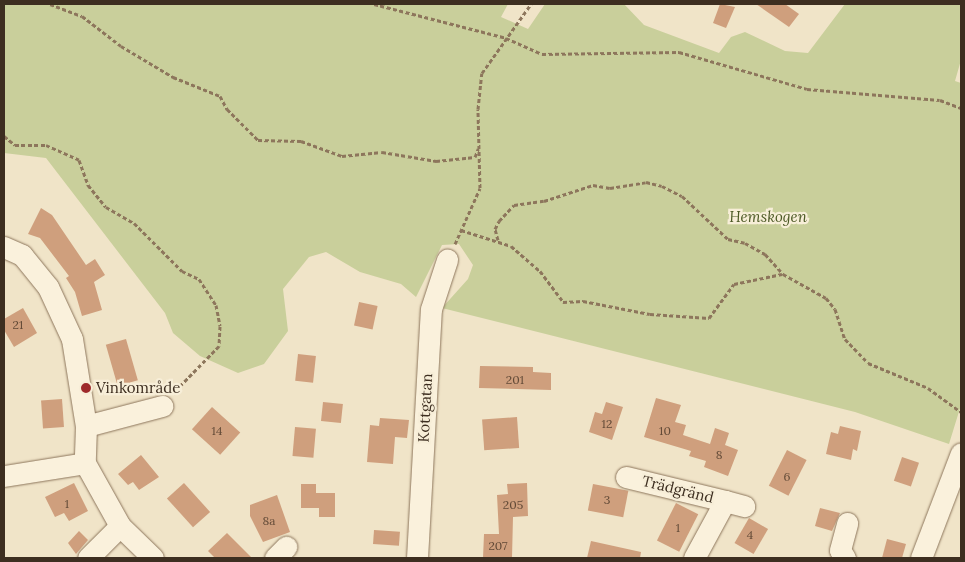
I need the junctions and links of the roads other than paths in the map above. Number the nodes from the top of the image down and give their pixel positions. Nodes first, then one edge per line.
1 (4, 247) edge
2 (447, 260) road end
3 (162, 406) dead end
4 (86, 426) junction
5 (961, 453) edge
6 (85, 463) junction
7 (4, 476) edge
8 (626, 476) dead end
9 (847, 523) dead end
10 (120, 526) junction
11 (88, 558) edge
12 (153, 558) edge
13 (417, 558) edge
14 (694, 558) edge
15 (845, 558) edge
16 (921, 558) edge

1 - 4 street
2 - 13 street, Kottgatan
3 - 4 street
4 - 6 street
5 - 16 street
6 - 7 street
6 - 10 street
8 - 14 street, Trädgränd
9 - 15 street
10 - 11 street
10 - 12 street

